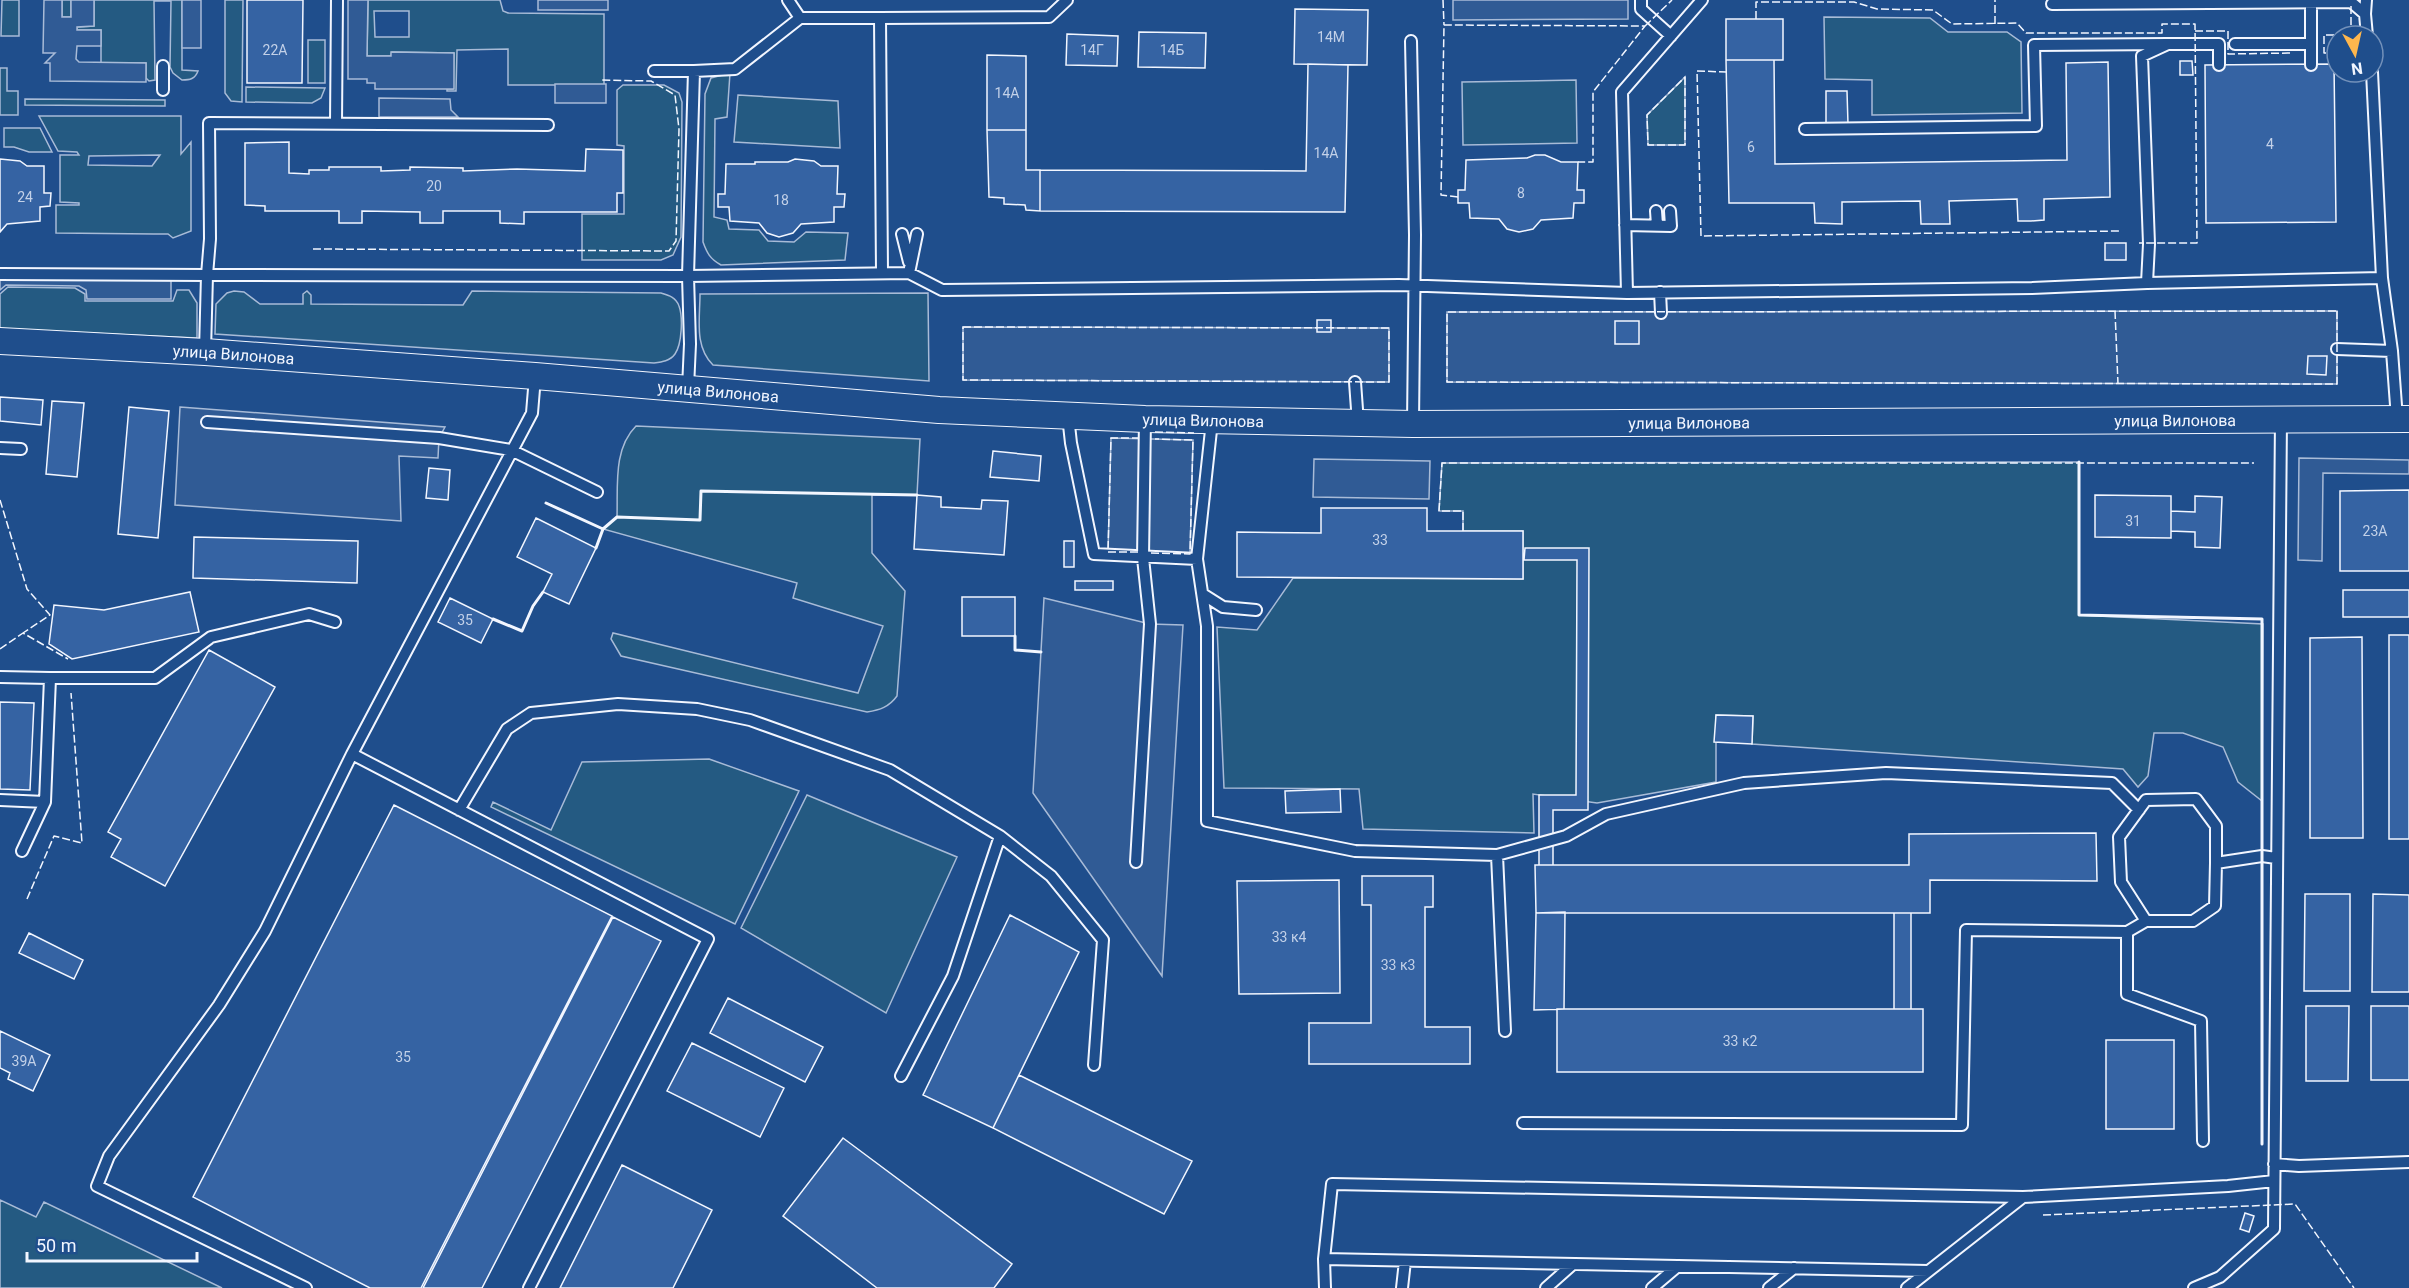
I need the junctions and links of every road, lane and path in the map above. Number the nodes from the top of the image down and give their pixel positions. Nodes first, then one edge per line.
1 (337, 0) edge
2 (788, 0) edge
3 (1066, 0) edge
4 (1641, 0) edge
5 (1702, 0) edge
6 (2366, 0) edge
7 (2311, 3) junction
8 (2052, 4) dead end
9 (2365, 14) junction
10 (800, 18) junction
11 (880, 18) junction
12 (2366, 24) edge
13 (1671, 36) junction
14 (1410, 41) dead end
15 (2168, 44) junction
16 (2235, 44) dead end
17 (2311, 44) junction
18 (2311, 64) dead end
19 (2219, 65) dead end
20 (163, 66) dead end
21 (654, 71) dead end
22 (694, 71) junction
23 (2373, 84) edge
24 (163, 90) dead end
25 (336, 123) junction
26 (548, 125) dead end
27 (1805, 129) dead end
28 (1656, 211) dead end
29 (1670, 211) dead end
30 (1625, 225) junction
31 (1657, 225) junction
32 (902, 234) dead end
33 (917, 234) dead end
34 (909, 268) junction
35 (882, 272) junction
36 (0, 274) edge
37 (207, 275) junction
38 (688, 276) junction
39 (2382, 278) junction
40 (2147, 283) junction
41 (1414, 288) junction
42 (1660, 292) junction
43 (1627, 293) junction
44 (1661, 313) dead end
45 (0, 341) edge
46 (2337, 349) dead end
47 (2392, 351) junction
48 (205, 352) junction
49 (535, 376) junction
50 (1355, 382) dead end
51 (688, 388) junction
52 (1068, 416) junction
53 (1145, 418) junction
54 (2281, 418) junction
55 (2403, 419) edge
56 (1212, 420) junction
57 (207, 422) dead end
58 (1358, 423) junction
59 (1413, 424) junction
60 (0, 448) edge
61 (21, 449) dead end
62 (511, 450) junction
63 (597, 492) dead end
64 (1143, 558) junction
65 (1197, 559) junction
66 (1204, 595) junction
67 (1256, 610) dead end
68 (335, 622) dead end
69 (0, 677) edge
70 (50, 678) junction
71 (352, 754) junction
72 (0, 800) edge
73 (45, 802) junction
74 (459, 810) junction
75 (2139, 810) junction
76 (1000, 836) junction
77 (22, 851) dead end
78 (1497, 855) junction
79 (2276, 858) junction
80 (1136, 862) dead end
81 (2216, 863) junction
82 (2146, 921) junction
83 (2127, 932) junction
84 (1504, 1031) dead end
85 (1094, 1065) dead end
86 (900, 1076) dead end
87 (1523, 1123) dead end
88 (2203, 1141) dead end
89 (2409, 1162) edge
90 (2274, 1164) junction
91 (2274, 1181) junction
92 (2023, 1197) junction
93 (1324, 1259) junction
94 (1405, 1261) junction
95 (1573, 1264) junction
96 (1678, 1266) junction
97 (1794, 1268) junction
98 (1928, 1271) junction
99 (306, 1288) edge
100 (529, 1288) edge
101 (1325, 1288) edge
102 (1402, 1288) edge
103 (1546, 1288) edge
104 (1652, 1288) edge
105 (1769, 1288) edge
106 (1907, 1288) edge
107 (2194, 1288) edge

1 - 25 lane
2 - 10 lane
3 - 11 lane
4 - 13 lane
5 - 13 lane
6 - 9 lane
7 - 8 lane
7 - 9 lane
7 - 17 lane
9 - 12 lane
10 - 11 lane
10 - 22 lane
11 - 35 lane
13 - 30 lane
14 - 41 lane
15 - 19 lane
15 - 27 lane
15 - 40 lane
16 - 17 lane
17 - 18 lane
20 - 24 lane
21 - 22 lane
22 - 38 lane
23 - 39 lane
25 - 26 lane
25 - 37 lane
28 - 31 lane
29 - 31 lane
30 - 31 lane
30 - 43 lane
32 - 34 lane
33 - 34 lane
34 - 35 lane
34 - 41 lane
35 - 38 lane
36 - 37 lane
37 - 38 lane
37 - 48 lane
38 - 51 lane
39 - 40 lane
39 - 47 lane
40 - 42 lane
41 - 43 lane
41 - 59 lane
42 - 43 lane
42 - 44 lane
45 - 48 street, улица Вилонова
46 - 47 lane
47 - 55 lane
48 - 49 street, улица Вилонова
49 - 51 street, улица Вилонова
49 - 62 lane
50 - 58 lane
51 - 52 street, улица Вилонова
52 - 53 street, улица Вилонова
52 - 64 lane
53 - 56 street, улица Вилонова
53 - 64 lane
54 - 55 street, улица Вилонова
54 - 59 street, улица Вилонова
54 - 79 lane
56 - 58 street, улица Вилонова
56 - 65 lane
57 - 62 lane
58 - 59 street, улица Вилонова
60 - 61 lane
62 - 63 lane
62 - 71 lane
64 - 65 lane
64 - 80 lane
65 - 66 lane
66 - 67 lane
66 - 78 lane
68 - 70 lane
69 - 70 lane
70 - 73 lane
71 - 74 lane
71 - 99 lane
72 - 73 lane
73 - 77 lane
74 - 76 lane
74 - 100 lane
75 - 78 lane
75 - 81 lane
75 - 82 lane
76 - 85 lane
76 - 86 lane
78 - 84 lane
79 - 81 lane
79 - 90 lane
81 - 82 lane
82 - 83 lane
83 - 87 lane
83 - 88 lane
89 - 90 lane
90 - 91 lane
91 - 92 lane
91 - 107 lane
92 - 93 lane
92 - 98 lane
93 - 94 lane
93 - 101 lane
94 - 95 lane
94 - 102 lane
95 - 96 lane
95 - 103 lane
96 - 97 lane
96 - 104 lane
97 - 98 lane
97 - 105 lane
98 - 106 lane

